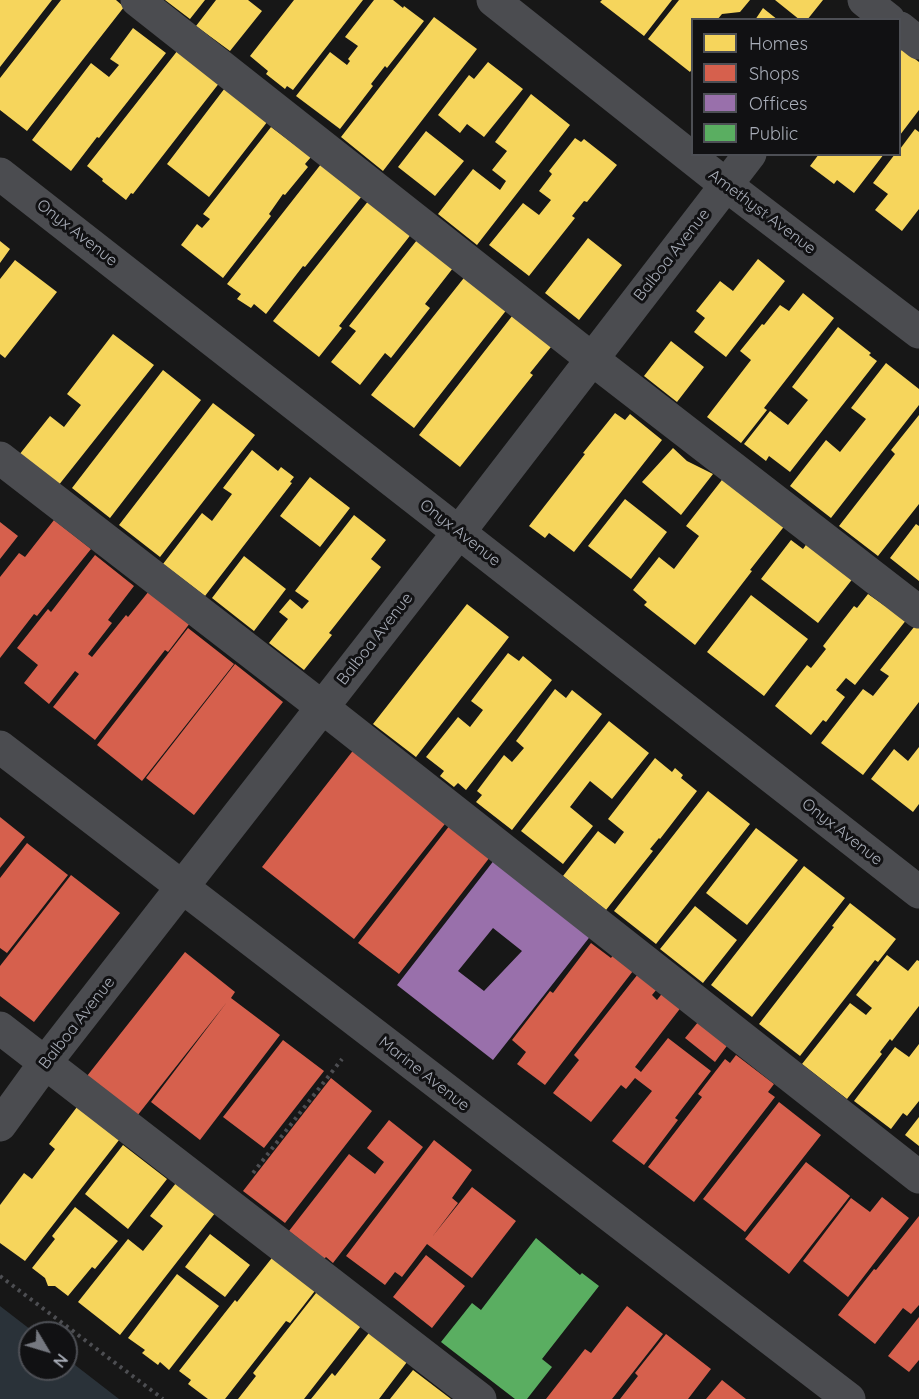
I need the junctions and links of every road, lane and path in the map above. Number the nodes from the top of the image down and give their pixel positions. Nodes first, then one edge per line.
1 (137, 0) edge
2 (493, 0) edge
3 (901, 29) edge
4 (919, 43) edge
5 (748, 156) edge
6 (0, 174) edge
7 (726, 185) junction
8 (919, 332) edge
9 (592, 359) junction
10 (0, 458) edge
11 (459, 532) junction
12 (919, 612) edge
13 (322, 707) junction
14 (0, 747) edge
15 (182, 887) junction
16 (919, 892) edge
17 (0, 1028) edge
18 (366, 1029) junction
19 (45, 1063) junction
20 (0, 1125) edge
21 (919, 1177) edge
22 (228, 1204) junction
23 (0, 1276) edge
24 (163, 1399) edge
25 (480, 1399) edge
26 (849, 1399) edge

1 - 9 street
2 - 7 street, Amethyst Avenue
3 - 4 street
5 - 7 street, Balboa Avenue
6 - 11 street, Onyx Avenue
7 - 8 street, Amethyst Avenue
7 - 9 street, Balboa Avenue
9 - 11 street, Balboa Avenue
9 - 12 street
10 - 13 street
11 - 13 street, Balboa Avenue
11 - 16 street, Onyx Avenue
13 - 15 street, Balboa Avenue
13 - 21 street
14 - 15 street, Marine Avenue
15 - 18 street, Marine Avenue
15 - 19 street, Balboa Avenue
17 - 19 street
18 - 22 path
18 - 26 street, Marine Avenue
19 - 20 street, Balboa Avenue
19 - 22 street
22 - 25 street
23 - 24 path

